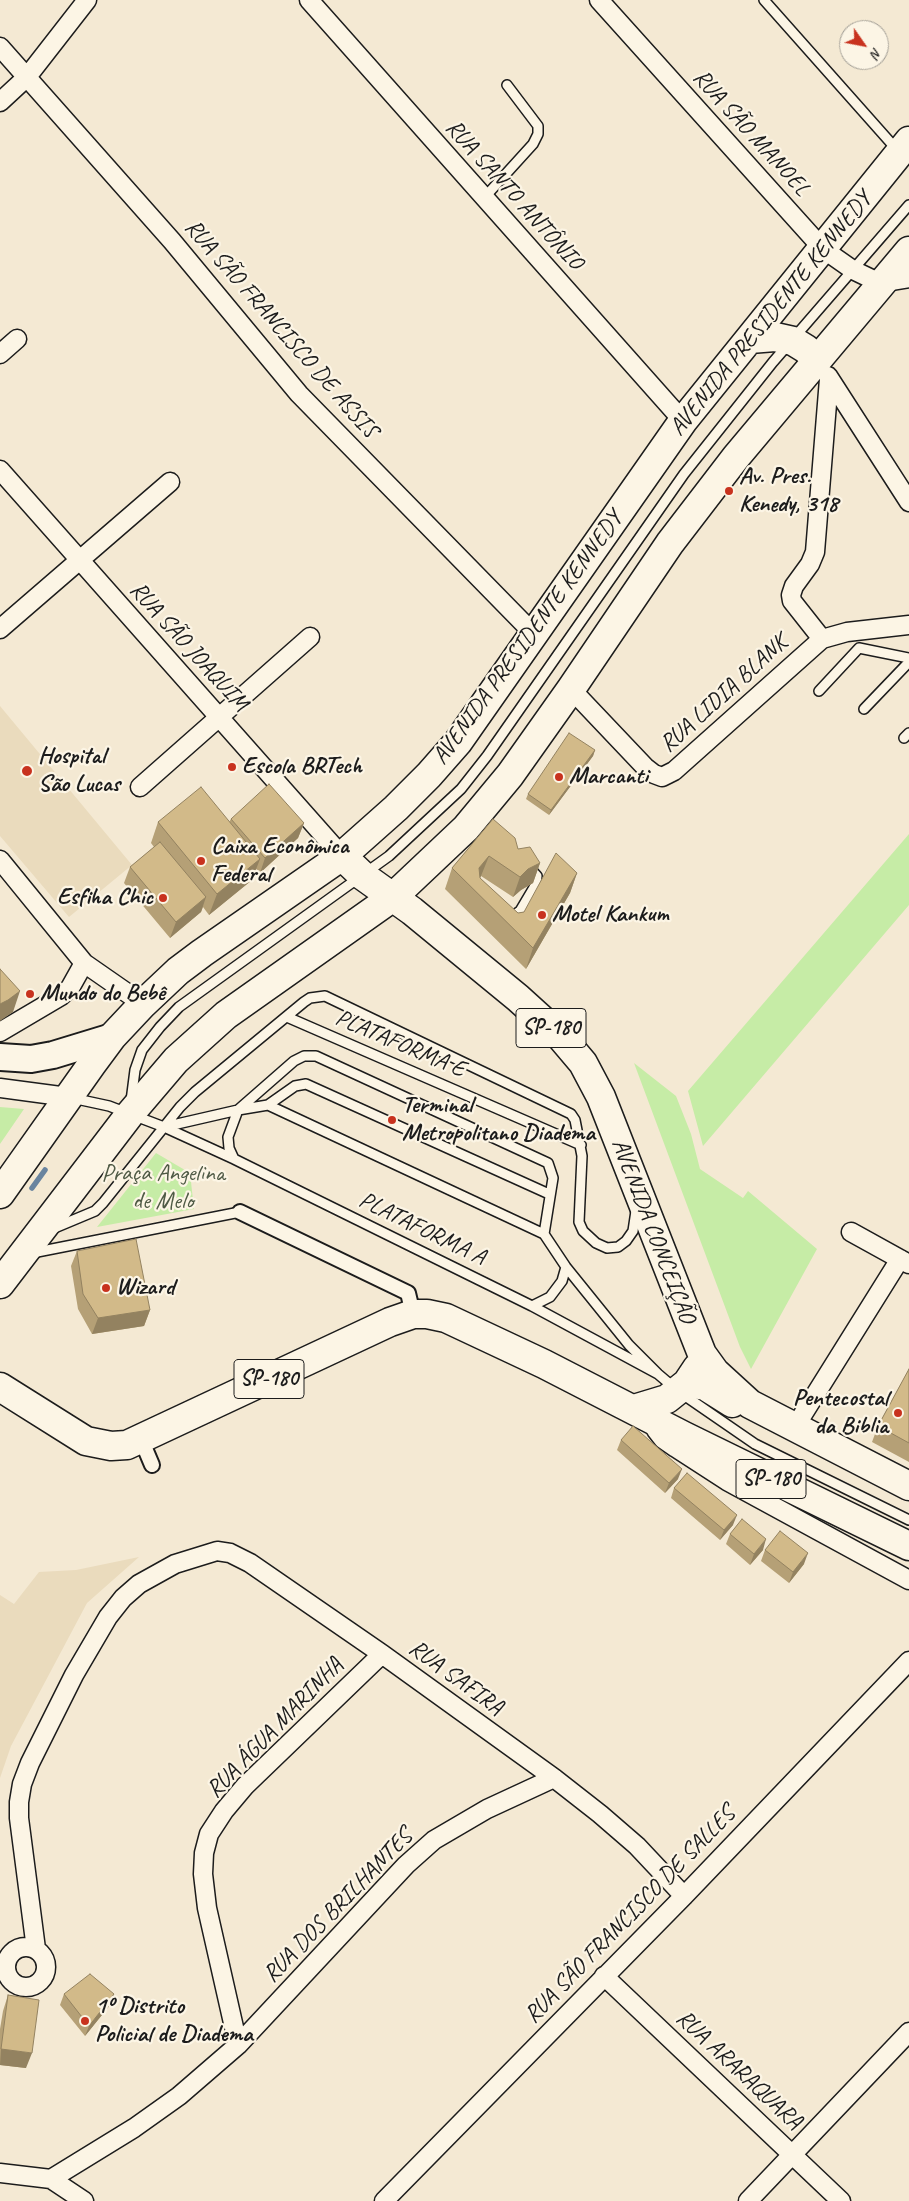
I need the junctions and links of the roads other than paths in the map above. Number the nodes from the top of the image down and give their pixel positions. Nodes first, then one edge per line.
1 (87, 0) edge
2 (309, 0) edge
3 (599, 0) edge
4 (764, 0) edge
5 (0, 47) edge
6 (27, 77) junction
7 (507, 85) dead end
8 (0, 102) edge
9 (904, 146) edge
10 (484, 198) junction
11 (909, 205) edge
12 (823, 249) junction
13 (909, 251) edge
14 (854, 270) junction
15 (909, 278) edge
16 (880, 283) junction
17 (17, 339) dead end
18 (750, 339) junction
19 (793, 341) junction
20 (0, 354) edge
21 (823, 370) junction
22 (683, 421) junction
23 (0, 470) edge
24 (170, 482) dead end
25 (909, 502) edge
26 (80, 561) junction
27 (909, 625) edge
28 (0, 629) edge
29 (534, 634) junction
30 (310, 636) dead end
31 (822, 639) junction
32 (909, 658) edge
33 (909, 662) edge
34 (571, 689) junction
35 (819, 691) dead end
36 (864, 709) dead end
37 (218, 716) junction
38 (140, 787) dead end
39 (342, 856) junction
40 (0, 860) edge
41 (524, 862) edge
42 (363, 876) junction
43 (393, 897) junction
44 (499, 907) edge
45 (84, 963) junction
46 (143, 1004) junction
47 (286, 1017) junction
48 (0, 1032) edge
49 (112, 1037) junction
50 (0, 1057) edge
51 (0, 1088) edge
52 (68, 1097) junction
53 (268, 1105) junction
54 (238, 1110) junction
55 (130, 1114) junction
56 (164, 1127) junction
57 (580, 1145) junction
58 (234, 1159) junction
59 (635, 1185) junction
60 (0, 1194) edge
61 (549, 1194) junction
62 (240, 1212) joint
63 (851, 1232) dead end
64 (544, 1234) junction
65 (30, 1245) junction
66 (905, 1262) edge
67 (566, 1267) junction
68 (0, 1284) edge
69 (532, 1306) junction
70 (413, 1314) junction
71 (702, 1354) junction
72 (675, 1383) junction
73 (0, 1387) edge
74 (639, 1412) junction
75 (795, 1427) junction
76 (141, 1439) junction
77 (152, 1465) dead end
78 (909, 1486) edge
79 (909, 1520) edge
80 (909, 1546) edge
81 (909, 1580) edge
82 (382, 1654) junction
83 (909, 1662) edge
84 (554, 1778) junction
85 (684, 1896) junction
86 (36, 1949) junction
87 (5, 1953) edge
88 (604, 1976) junction
89 (7, 1985) edge
90 (909, 2032) edge
91 (238, 2045) junction
92 (793, 2154) junction
93 (0, 2172) edge
94 (52, 2179) junction
95 (84, 2201) edge
96 (384, 2201) edge
97 (748, 2201) edge
98 (841, 2201) edge

1 - 6 street
2 - 10 street, RUA SANTO ANTÔNIO
3 - 12 street, RUA SÃO MANOEL
4 - 9 lane
5 - 6 street, RUA SÃO FRANCISCO DE ASSIS
6 - 8 street
6 - 29 street, RUA SÃO FRANCISCO DE ASSIS
7 - 10 lane
9 - 12 main road, AVENIDA PRESIDENTE KENNEDY
10 - 22 street, RUA SANTO ANTÔNIO
11 - 14 lane
12 - 14 street, RUA SÃO MANOEL
12 - 18 main road, AVENIDA PRESIDENTE KENNEDY
13 - 16 main road
14 - 16 street, RUA SÃO MANOEL
14 - 19 lane
15 - 16 street
16 - 21 main road
17 - 20 street
18 - 19 main road
18 - 22 main road, AVENIDA PRESIDENTE KENNEDY
19 - 21 main road
19 - 42 lane
21 - 25 street
21 - 31 street
21 - 34 main road
22 - 29 main road, AVENIDA PRESIDENTE KENNEDY
23 - 26 street, RUA SÃO JOAQUIM
24 - 26 street
26 - 28 street
26 - 37 street, RUA SÃO JOAQUIM
27 - 31 street, RUA LIDIA BLANK
29 - 39 main road, AVENIDA PRESIDENTE KENNEDY
30 - 37 street
31 - 34 street, RUA LIDIA BLANK
32 - 35 lane
33 - 36 lane
34 - 43 main road
37 - 38 street
37 - 39 street, RUA SÃO JOAQUIM
39 - 42 main road, AVENIDA CONCEIÇÃO / SP-180
39 - 46 main road, AVENIDA PRESIDENTE KENNEDY
40 - 45 street
41 - 44 lane
42 - 43 main road, AVENIDA CONCEIÇÃO / SP-180
42 - 55 lane
43 - 55 main road
43 - 59 main road, AVENIDA CONCEIÇÃO / SP-180
45 - 46 street
45 - 48 street
46 - 49 main road, AVENIDA PRESIDENTE KENNEDY
47 - 56 lane
47 - 57 lane, PLATAFORMA E
47 - 57 lane
49 - 50 main road
49 - 52 main road, AVENIDA PRESIDENTE KENNEDY
51 - 52 street
52 - 55 lane, PLATAFORMA A
52 - 60 main road, AVENIDA PRESIDENTE KENNEDY
53 - 54 lane
53 - 61 lane
53 - 64 lane
54 - 56 lane
54 - 58 lane
54 - 61 lane
55 - 56 lane, PLATAFORMA A
55 - 65 main road
56 - 58 lane, PLATAFORMA A
56 - 65 lane
57 - 59 lane
58 - 69 lane, PLATAFORMA A
59 - 71 main road, AVENIDA CONCEIÇÃO / SP-180
61 - 64 lane
62 - 65 lane
62 - 70 street
63 - 66 street
64 - 67 lane
65 - 68 main road
66 - 75 street
67 - 69 lane
67 - 72 lane
69 - 72 lane, PLATAFORMA A
70 - 74 main road, SP-180
70 - 76 main road, SP-180
71 - 72 main road
71 - 75 main road, AVENIDA CONCEIÇÃO / SP-180
72 - 74 main road
72 - 75 main road
72 - 79 lane
73 - 76 main road, SP-180
74 - 80 main road, SP-180
74 - 81 street
75 - 78 main road, AVENIDA CONCEIÇÃO / SP-180
76 - 77 street
82 - 84 street, RUA SAFIRA
82 - 86 street, RUA SAFIRA
82 - 91 street, RUA ÁGUA MARINHA
83 - 85 street, RUA SÃO FRANCISCO DE SALLES
84 - 85 street, RUA SAFIRA
84 - 91 street, RUA DOS BRILHANTES
85 - 88 street, RUA SÃO FRANCISCO DE SALLES
86 - 87 street
86 - 89 street
87 - 89 street
88 - 92 street, RUA ARARAQUARA
88 - 96 street, RUA SÃO FRANCISCO DE SALLES
90 - 92 street
91 - 94 street, RUA DOS BRILHANTES
92 - 97 street
92 - 98 street, RUA ARARAQUARA
93 - 94 street
94 - 95 street

